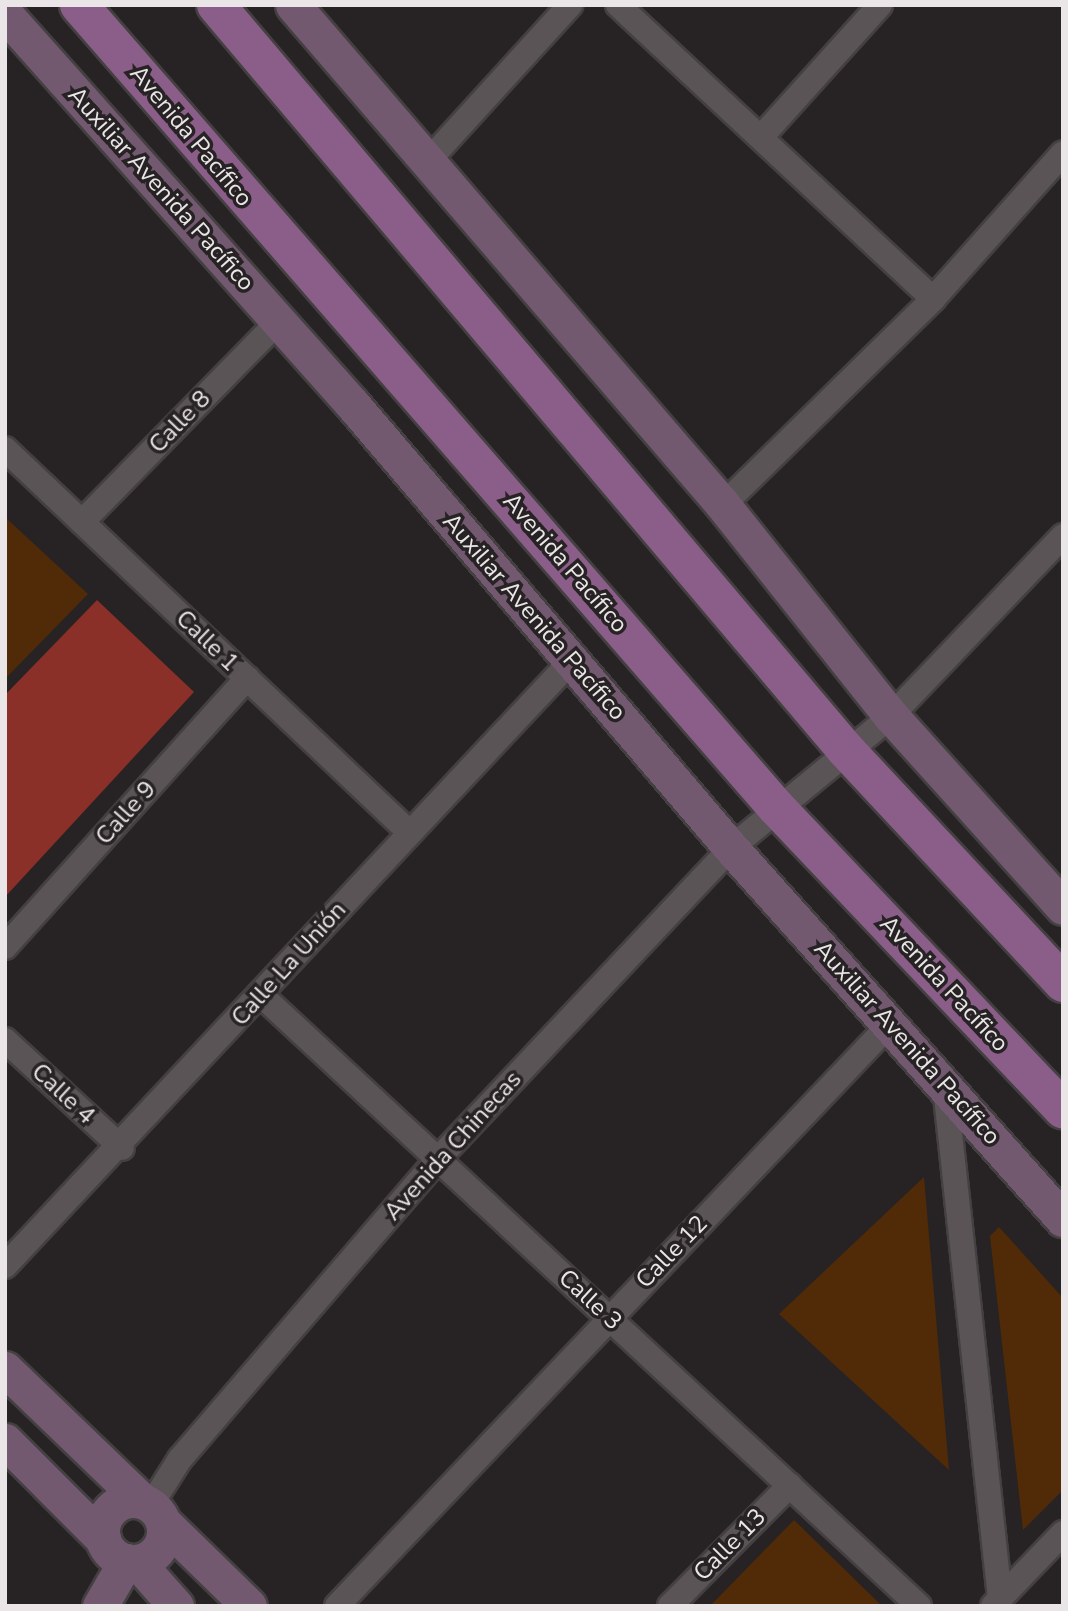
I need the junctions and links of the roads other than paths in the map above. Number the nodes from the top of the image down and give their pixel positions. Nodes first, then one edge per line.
1 (79, 5) edge
2 (216, 5) edge
3 (293, 5) edge
4 (570, 5) edge
5 (618, 5) edge
6 (880, 5) edge
7 (5, 14) edge
8 (763, 135) junction
9 (1063, 153) edge
10 (429, 160) junction
11 (933, 299) junction
12 (279, 321) junction
13 (5, 449) edge
14 (723, 505) junction
15 (82, 522) junction
16 (1063, 536) edge
17 (572, 660) junction
18 (247, 678) junction
19 (891, 716) junction
20 (845, 749) junction
21 (776, 807) junction
22 (409, 832) junction
23 (730, 848) junction
24 (1063, 907) edge
25 (5, 947) edge
26 (1063, 983) edge
27 (261, 995) junction
28 (892, 1022) junction
29 (5, 1040) edge
30 (945, 1086) junction
31 (1063, 1109) edge
32 (122, 1148) junction
33 (438, 1159) junction
34 (1063, 1219) edge
35 (5, 1266) edge
36 (609, 1318) junction
37 (5, 1369) edge
38 (5, 1441) edge
39 (790, 1485) junction
40 (152, 1509) junction
41 (1063, 1533) edge
42 (122, 1554) junction
43 (997, 1602) edge
44 (100, 1606) edge
45 (176, 1606) edge
46 (249, 1606) edge
47 (337, 1606) edge
48 (670, 1606) edge
49 (919, 1606) edge

1 - 21 main road, Avenida Pacífico
2 - 20 main road
3 - 10 main road
4 - 10 street
5 - 8 street
6 - 8 street
7 - 12 main road, Auxiliar Avenida Pacífico
8 - 11 street
9 - 11 street
10 - 14 main road
11 - 14 street
12 - 15 street, Calle 8
12 - 17 main road, Auxiliar Avenida Pacífico
13 - 15 street, Calle 1
14 - 19 main road
15 - 18 street, Calle 1
16 - 19 street
17 - 22 street, Calle La Unión
17 - 23 main road, Auxiliar Avenida Pacífico
18 - 22 street, Calle 1
18 - 25 street, Calle 9
19 - 20 street
19 - 24 main road
20 - 21 street, Avenida Chinecas
20 - 26 main road
21 - 23 street, Avenida Chinecas
21 - 31 main road, Avenida Pacífico
22 - 27 street, Calle La Unión
23 - 28 main road, Auxiliar Avenida Pacífico
23 - 33 street, Avenida Chinecas
27 - 32 street, Calle La Unión
27 - 33 street, Calle 3
28 - 30 main road, Auxiliar Avenida Pacífico
28 - 36 street, Calle 12
29 - 32 street, Calle 4
30 - 34 main road, Auxiliar Avenida Pacífico
30 - 43 street
32 - 35 street, Calle La Unión
33 - 36 street, Calle 3
33 - 40 street, Avenida Chinecas
36 - 39 street, Calle 3
36 - 47 street, Calle 12
37 - 40 main road
38 - 42 main road
39 - 48 street, Calle 13
39 - 49 street, Calle 3
40 - 42 main road
40 - 42 main road
40 - 46 main road
41 - 43 street
42 - 44 main road
42 - 45 main road

